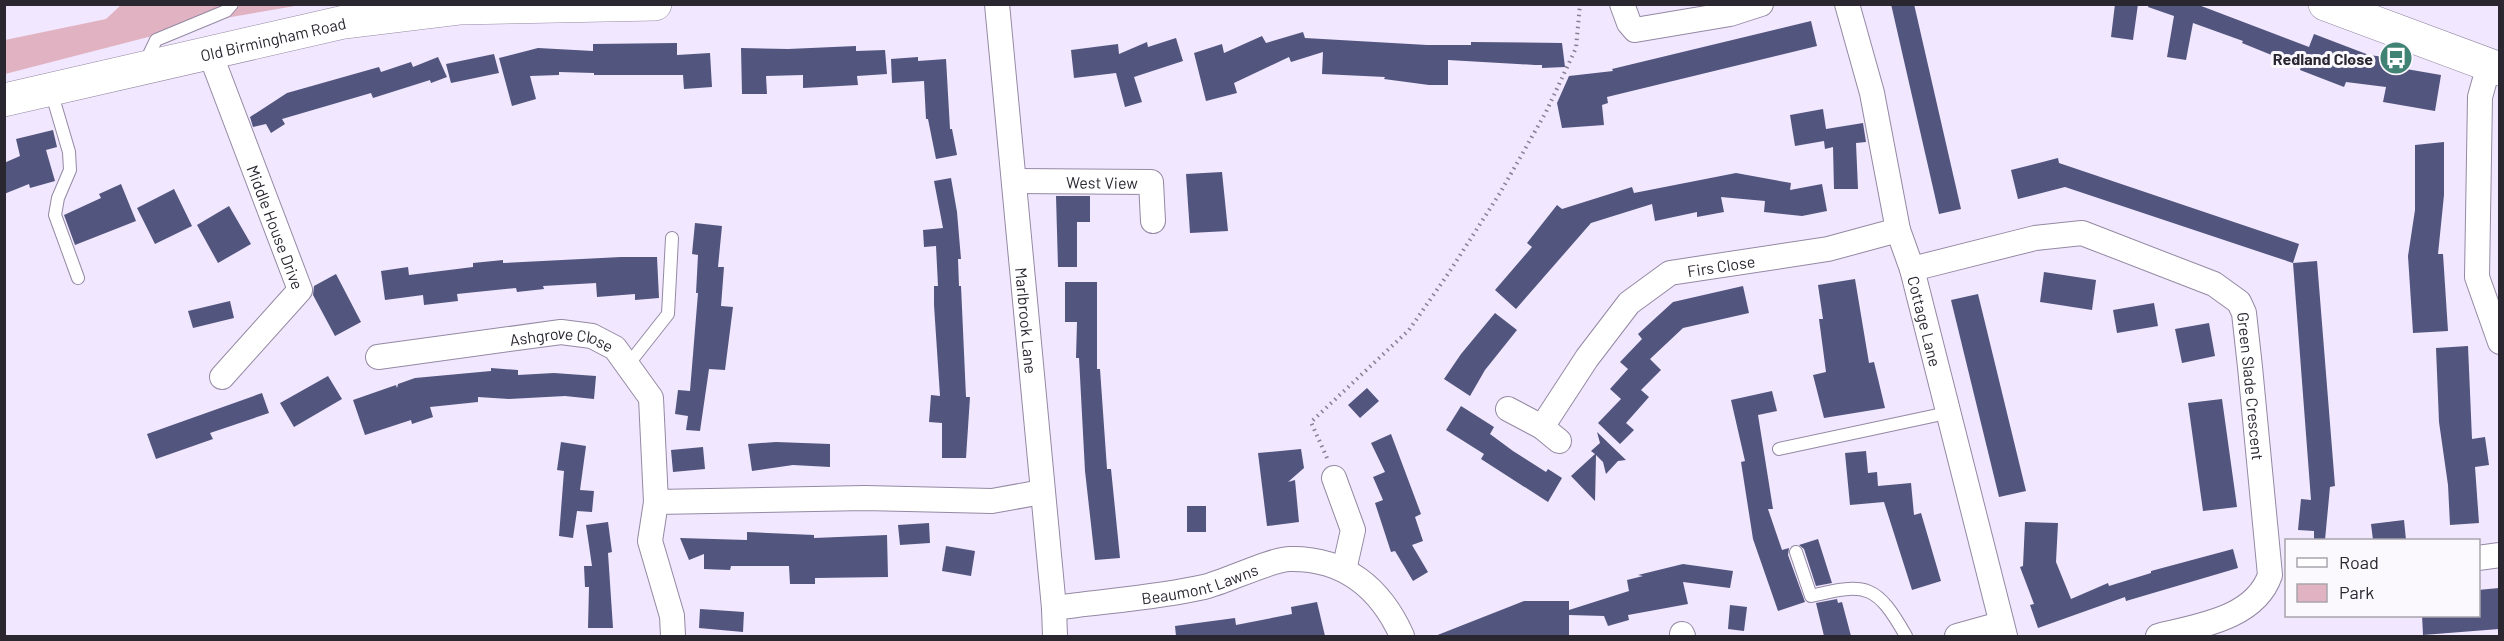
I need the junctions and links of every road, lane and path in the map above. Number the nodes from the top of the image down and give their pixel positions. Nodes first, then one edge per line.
1 (232, 4) edge
2 (655, 4) edge
3 (997, 4) edge
4 (1580, 4) edge
5 (1622, 4) edge
6 (1761, 4) edge
7 (1847, 4) edge
8 (2325, 4) edge
9 (459, 6) edge
10 (210, 53) junction
11 (143, 67) junction
12 (2494, 67) edge
13 (51, 89) junction
14 (4, 100) edge
15 (1014, 181) junction
16 (1153, 221) dead end
17 (1898, 230) junction
18 (672, 238) dead end
19 (1912, 269) junction
20 (78, 278) dead end
21 (2499, 342) edge
22 (378, 357) dead end
23 (627, 366) junction
24 (222, 377) dead end
25 (1508, 409) dead end
26 (1947, 413) junction
27 (1779, 449) dead end
28 (1334, 478) joint
29 (1042, 492) junction
30 (657, 502) junction
31 (1796, 552) dead end
32 (2499, 555) edge
33 (2480, 558) edge
34 (1344, 570) junction
35 (1054, 608) junction
36 (2002, 630) edge
37 (673, 636) edge
38 (1055, 636) edge
39 (1402, 636) edge
40 (1906, 636) edge
41 (1957, 636) edge
42 (2158, 636) edge

1 - 11 lane
2 - 9 main road, Old Birmingham Road
3 - 15 street, Marlbrook Lane
4 - 28 path
5 - 6 street
7 - 17 street, Cottage Lane
8 - 12 main road
9 - 10 main road, Old Birmingham Road
10 - 11 main road, Old Birmingham Road
10 - 24 street, Middle House Drive
11 - 13 main road, Old Birmingham Road
12 - 21 street
13 - 14 main road, Old Birmingham Road
13 - 20 lane
15 - 16 street, West View
15 - 29 street, Marlbrook Lane
17 - 19 street, Cottage Lane
17 - 25 street, Firs Close
18 - 23 lane
19 - 26 street, Cottage Lane
19 - 42 street, Green Slade Crescent
22 - 23 street, Ashgrove Close
23 - 30 street, Ashgrove Close
26 - 27 lane
26 - 36 street, Cottage Lane
28 - 34 street
29 - 30 street
29 - 35 street, Marlbrook Lane
30 - 37 street, Ashgrove Close
31 - 40 lane
32 - 33 street
34 - 35 street, Beaumont Lawns
34 - 39 street, Beaumont Lawns
35 - 38 street, Marlbrook Lane
36 - 41 street

